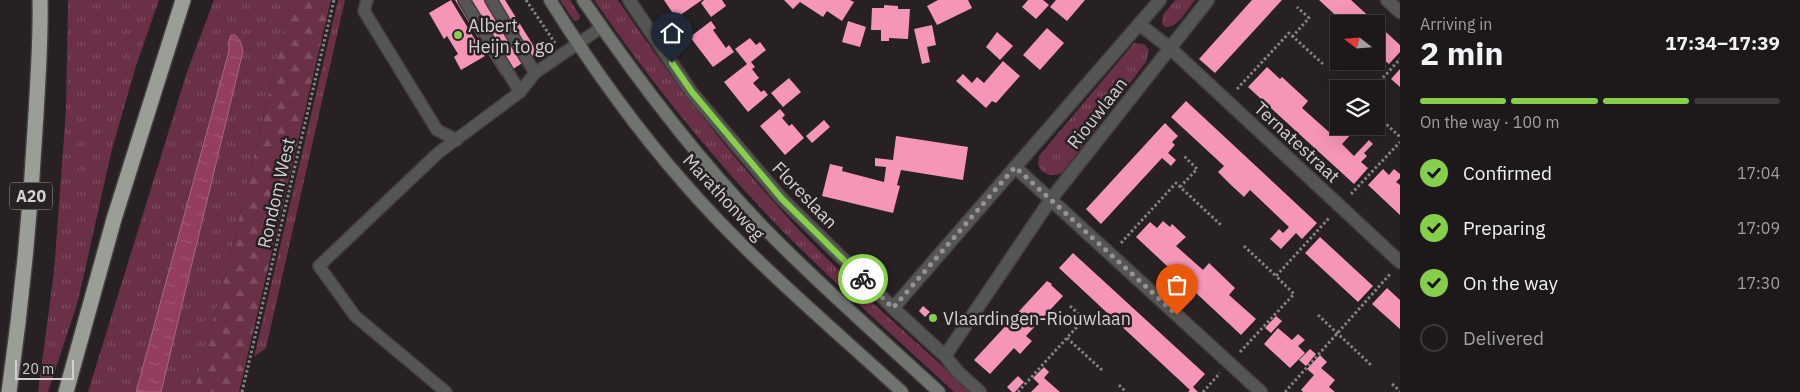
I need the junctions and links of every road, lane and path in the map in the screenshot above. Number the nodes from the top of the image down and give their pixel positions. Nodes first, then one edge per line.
1 (40, 0) edge
2 (183, 0) edge
3 (334, 0) edge
4 (367, 0) edge
5 (464, 0) edge
6 (490, 0) edge
7 (526, 0) edge
8 (550, 0) edge
9 (583, 0) edge
10 (629, 0) edge
11 (1160, 0) edge
12 (1208, 0) edge
13 (1387, 0) edge
14 (1297, 7) dead end
15 (1400, 12) edge
16 (1139, 24) junction
17 (602, 27) junction
18 (1292, 37) junction
19 (577, 43) junction
20 (1170, 48) junction
21 (563, 54) junction
22 (1400, 59) edge
23 (1322, 64) dead end
24 (535, 73) junction
25 (1381, 80) edge
26 (520, 92) junction
27 (1226, 101) junction
28 (1385, 123) edge
29 (1400, 136) edge
30 (457, 140) junction
31 (1400, 142) edge
32 (1183, 155) dead end
33 (1015, 167) junction
34 (1180, 187) junction
35 (1051, 199) junction
36 (1340, 206) junction
37 (1222, 226) dead end
38 (1244, 246) dead end
39 (1111, 254) junction
40 (1397, 266) edge
41 (1276, 276) junction
42 (1070, 306) dead end
43 (893, 308) junction
44 (1318, 315) dead end
45 (1338, 334) junction
46 (1067, 338) junction
47 (945, 356) junction
48 (1230, 363) junction
49 (1372, 365) dead end
50 (1103, 370) dead end
51 (1392, 384) dead end
52 (1119, 385) dead end
53 (1400, 391) edge
54 (9, 392) edge
55 (66, 392) edge
56 (242, 392) edge
57 (446, 392) edge
58 (902, 392) edge
59 (939, 392) edge
60 (980, 392) edge
61 (1018, 392) edge
62 (1126, 392) edge
63 (1203, 392) edge
64 (1261, 392) edge
65 (1285, 392) edge

1 - 54 highway, A20
2 - 55 highway
3 - 56 path, Rondom West
4 - 30 lane
5 - 26 lane
6 - 24 lane
7 - 21 path
8 - 19 main road, Marathonweg
9 - 17 main road, Marathonweg
10 - 43 street, Floreslaan
11 - 16 street, Riouwlaan
12 - 20 street, Riouwlaan
13 - 15 street
14 - 18 path
16 - 20 street
16 - 33 street, Riouwlaan
17 - 19 lane
17 - 59 main road, Marathonweg
18 - 23 path
18 - 27 path
19 - 21 lane
19 - 58 main road, Marathonweg
20 - 27 street, Ternatestraat
20 - 35 street, Riouwlaan
21 - 24 lane
22 - 25 path
24 - 26 lane
26 - 30 lane
27 - 36 street, Ternatestraat
28 - 29 path
30 - 57 lane
31 - 36 path
32 - 34 path
33 - 35 street
33 - 43 street, Riouwlaan
34 - 37 path
34 - 39 path
35 - 39 street
35 - 47 street, Riouwlaan
36 - 40 street, Ternatestraat
36 - 41 path
38 - 41 path
39 - 48 street
40 - 45 path
41 - 48 path
42 - 46 path
43 - 47 street, Floreslaan
44 - 45 path
45 - 49 path
45 - 65 path
46 - 50 path
46 - 61 path
47 - 60 street, Floreslaan
48 - 63 path
48 - 64 street
51 - 53 path
52 - 62 path

